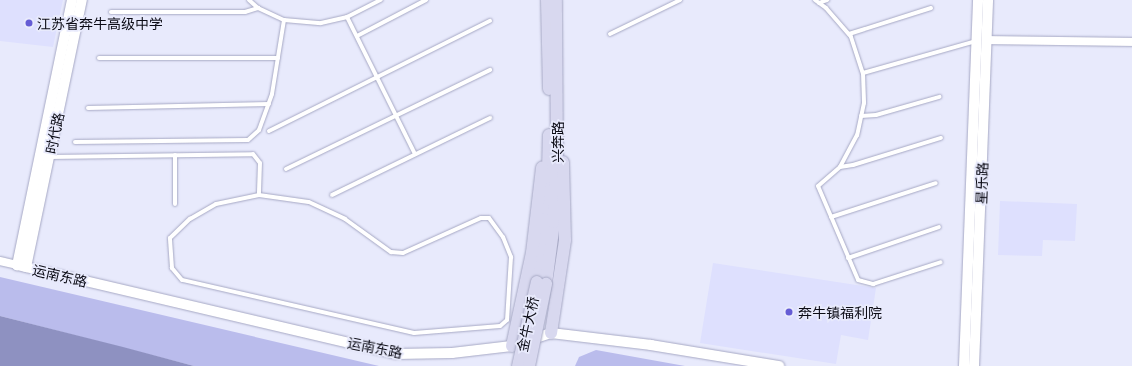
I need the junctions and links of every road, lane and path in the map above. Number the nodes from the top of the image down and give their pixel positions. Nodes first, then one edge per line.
1 (72, 0) edge
2 (82, 0) edge
3 (249, 0) edge
4 (381, 0) edge
5 (426, 0) edge
6 (547, 0) edge
7 (556, 0) edge
8 (680, 0) edge
9 (827, 0) edge
10 (978, 0) edge
11 (988, 0) edge
12 (817, 1) edge
13 (258, 8) junction
14 (931, 8) dead end
15 (111, 12) dead end
16 (347, 17) junction
17 (284, 20) junction
18 (490, 21) dead end
19 (610, 34) dead end
20 (848, 34) junction
21 (357, 36) junction
22 (981, 40) junction
23 (1132, 42) edge
24 (99, 58) dead end
25 (278, 58) junction
26 (490, 70) dead end
27 (863, 73) junction
28 (377, 77) junction
29 (939, 97) dead end
30 (269, 104) junction
31 (88, 108) dead end
32 (396, 115) junction
33 (861, 116) junction
34 (490, 118) dead end
35 (553, 130) junction
36 (269, 131) dead end
37 (941, 138) dead end
38 (75, 142) dead end
39 (415, 154) junction
40 (175, 155) junction
41 (49, 156) junction
42 (840, 167) junction
43 (286, 169) dead end
44 (936, 183) dead end
45 (258, 195) junction
46 (332, 195) dead end
47 (175, 204) dead end
48 (831, 217) junction
49 (939, 227) dead end
50 (848, 258) junction
51 (0, 261) edge
52 (941, 262) dead end
53 (22, 266) junction
54 (541, 283) junction
55 (552, 333) junction
56 (512, 346) junction
57 (518, 366) edge
58 (529, 366) edge
59 (779, 366) edge
60 (964, 366) edge
61 (974, 366) edge

1 - 53 street, 时代路
2 - 41 street, 时代路
3 - 13 lane
4 - 16 lane
5 - 21 lane
6 - 35 main road
7 - 35 main road, 兴奔路
8 - 19 lane
9 - 12 lane
10 - 22 street, 星乐路
11 - 22 street, 星乐路
12 - 20 lane
13 - 15 lane
13 - 17 lane
14 - 20 lane
16 - 17 lane
16 - 21 lane
17 - 25 lane
18 - 28 lane
20 - 27 lane
21 - 28 lane
22 - 23 street
22 - 27 lane
22 - 60 street, 星乐路
22 - 61 street, 星乐路
24 - 25 lane
25 - 30 lane
26 - 32 lane
27 - 33 lane
28 - 32 lane
28 - 36 lane
29 - 33 lane
30 - 31 lane
30 - 38 lane
32 - 39 lane
32 - 43 lane
33 - 42 lane
34 - 39 lane
35 - 54 main road, 兴奔路
35 - 55 main road
35 - 56 main road
37 - 42 lane
39 - 46 lane
40 - 41 lane
40 - 45 lane
40 - 47 lane
41 - 53 street, 时代路
42 - 48 lane
44 - 48 lane
45 - 45 lane
48 - 50 lane
49 - 50 lane
50 - 52 lane
51 - 53 street, 运南东路
53 - 56 street, 运南东路
54 - 57 main road, 金牛大桥, bridge
54 - 58 main road, 金牛大桥, bridge
55 - 56 street, 运南东路
55 - 59 street, 运南东路

